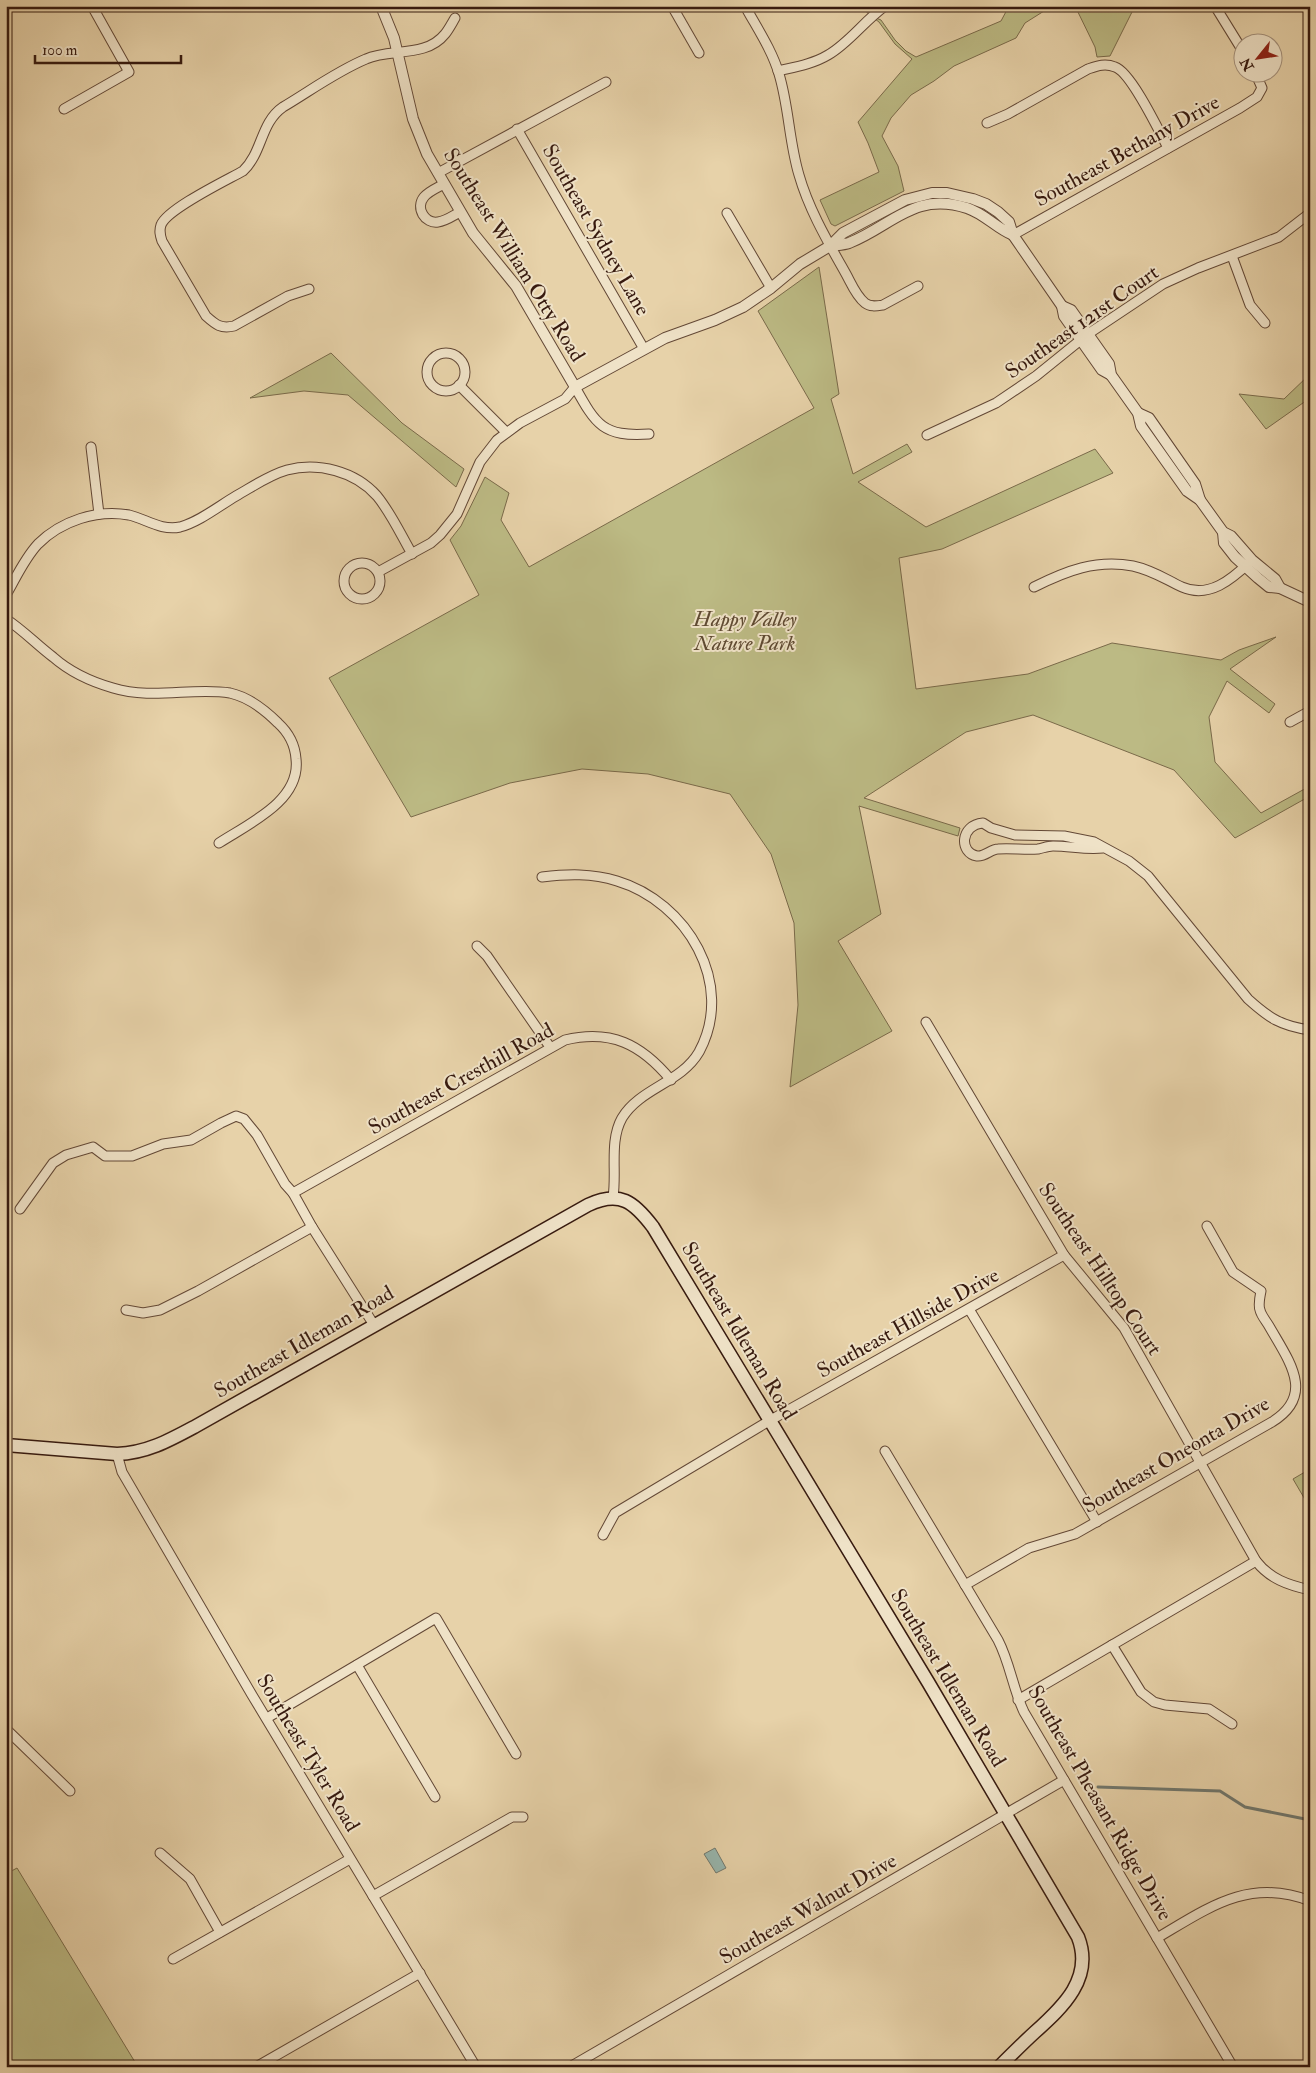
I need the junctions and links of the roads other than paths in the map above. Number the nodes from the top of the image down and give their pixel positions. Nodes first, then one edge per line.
1 (92, 6) edge
2 (382, 6) edge
3 (672, 6) edge
4 (745, 6) edge
5 (885, 6) edge
6 (1215, 6) edge
7 (455, 18) dead end
8 (1234, 37) edge
9 (398, 52) junction
10 (699, 53) dead end
11 (778, 71) junction
12 (606, 82) dead end
13 (1259, 82) edge
14 (64, 109) dead end
15 (986, 123) dead end
16 (517, 129) junction
17 (1168, 148) junction
18 (438, 173) junction
19 (444, 184) junction
20 (460, 212) junction
21 (727, 213) dead end
22 (1310, 213) edge
23 (1013, 236) junction
24 (830, 246) junction
25 (1232, 256) junction
26 (918, 286) dead end
27 (771, 288) junction
28 (309, 289) dead end
29 (1265, 323) dead end
30 (1084, 337) junction
31 (644, 348) junction
32 (459, 385) junction
33 (575, 387) junction
34 (506, 432) junction
35 (649, 434) dead end
36 (927, 436) dead end
37 (92, 447) dead end
38 (99, 514) junction
39 (412, 554) junction
40 (1249, 563) junction
41 (378, 572) junction
42 (1034, 587) dead end
43 (6, 595) edge
44 (1310, 602) edge
45 (6, 619) edge
46 (1310, 710) edge
47 (1290, 722) dead end
48 (218, 843) dead end
49 (1103, 848) junction
50 (542, 877) dead end
51 (477, 946) dead end
52 (926, 1022) dead end
53 (1310, 1030) edge
54 (550, 1047) junction
55 (671, 1080) junction
56 (294, 1193) junction
57 (613, 1197) junction
58 (20, 1210) dead end
59 (1207, 1226) dead end
60 (312, 1227) junction
61 (1064, 1255) junction
62 (969, 1309) junction
63 (126, 1310) dead end
64 (374, 1325) junction
65 (770, 1421) junction
66 (6, 1445) edge
67 (885, 1451) dead end
68 (117, 1454) junction
69 (1200, 1463) junction
70 (1096, 1522) junction
71 (603, 1535) dead end
72 (1256, 1561) junction
73 (965, 1586) junction
74 (1310, 1590) edge
75 (1112, 1645) junction
76 (357, 1665) junction
77 (1018, 1700) junction
78 (267, 1718) junction
79 (1232, 1724) dead end
80 (6, 1729) edge
81 (516, 1754) dead end
82 (1064, 1780) junction
83 (70, 1791) dead end
84 (435, 1797) dead end
85 (1005, 1814) junction
86 (523, 1818) dead end
87 (160, 1853) dead end
88 (350, 1858) junction
89 (373, 1896) junction
90 (1310, 1902) edge
91 (220, 1932) junction
92 (1157, 1938) junction
93 (172, 1959) dead end
94 (420, 1973) junction
95 (1310, 2063) edge
96 (256, 2067) edge
97 (476, 2067) edge
98 (570, 2067) edge
99 (999, 2067) edge
100 (1233, 2067) edge
101 (1303, 2067) edge

1 - 14 street
2 - 9 street, Southeast William Otty Road
3 - 10 street
4 - 11 street
5 - 11 street
6 - 8 street
7 - 9 street
9 - 18 street, Southeast William Otty Road
9 - 28 street
11 - 24 street
12 - 16 street
13 - 17 street, Southeast Bethany Drive
15 - 17 street
16 - 18 street
16 - 31 street, Southeast Sydney Lane
17 - 23 street, Southeast Bethany Drive
18 - 19 street, Southeast William Otty Road
19 - 20 street, Southeast William Otty Road
19 - 20 street
20 - 33 street, Southeast William Otty Road
21 - 27 street
22 - 25 street, Southeast 121st Court
23 - 24 street, Southeast William Otty Road
23 - 30 street, Southeast William Otty Road
24 - 26 street
24 - 27 street, Southeast William Otty Road
25 - 29 street
25 - 30 street, Southeast 121st Court
27 - 31 street, Southeast William Otty Road
30 - 36 street, Southeast 121st Court
30 - 40 street, Southeast William Otty Road
31 - 33 street, Southeast William Otty Road
32 - 32 street
32 - 34 street
33 - 34 street
33 - 35 street
34 - 39 street
37 - 38 street
38 - 39 street
38 - 43 street
39 - 41 street
40 - 42 street
40 - 44 street, Southeast William Otty Road
41 - 41 street
45 - 48 street
46 - 47 street
49 - 49 street
49 - 53 street
50 - 55 street
51 - 54 street
52 - 61 street, Southeast Hilltop Court
54 - 55 street, Southeast Cresthill Road
54 - 56 street, Southeast Cresthill Road
55 - 57 street
56 - 58 street
56 - 60 street
57 - 64 main road, Southeast Idleman Road
57 - 65 main road, Southeast Idleman Road
59 - 69 street, Southeast Oneonta Drive
60 - 63 street
60 - 64 street
61 - 62 street, Southeast Hillside Drive
61 - 69 street, Southeast Hilltop Court
62 - 65 street, Southeast Hillside Drive
62 - 70 street
64 - 68 main road, Southeast Idleman Road
65 - 71 street, Southeast Hillside Drive
65 - 85 main road, Southeast Idleman Road
66 - 68 main road, Southeast Idleman Road
67 - 73 street, Southeast Pheasant Ridge Drive
68 - 78 street, Southeast Tyler Road
69 - 70 street, Southeast Oneonta Drive
69 - 72 street, Southeast Hilltop Court
70 - 73 street, Southeast Oneonta Drive
72 - 74 street, Southeast Hilltop Court
72 - 75 street
73 - 77 street, Southeast Pheasant Ridge Drive
75 - 77 street
75 - 79 street
76 - 78 street
76 - 81 street
76 - 84 street
77 - 82 street, Southeast Pheasant Ridge Drive
78 - 88 street, Southeast Tyler Road
80 - 83 street
82 - 85 street, Southeast Walnut Drive
82 - 92 street, Southeast Pheasant Ridge Drive
85 - 98 street, Southeast Walnut Drive
85 - 99 main road, Southeast Idleman Road
86 - 89 street
87 - 91 street
88 - 89 street, Southeast Tyler Road
88 - 91 street
89 - 94 street, Southeast Tyler Road
90 - 92 street
91 - 93 street
92 - 100 street, Southeast Pheasant Ridge Drive
94 - 96 street
94 - 97 street, Southeast Tyler Road
95 - 101 street

